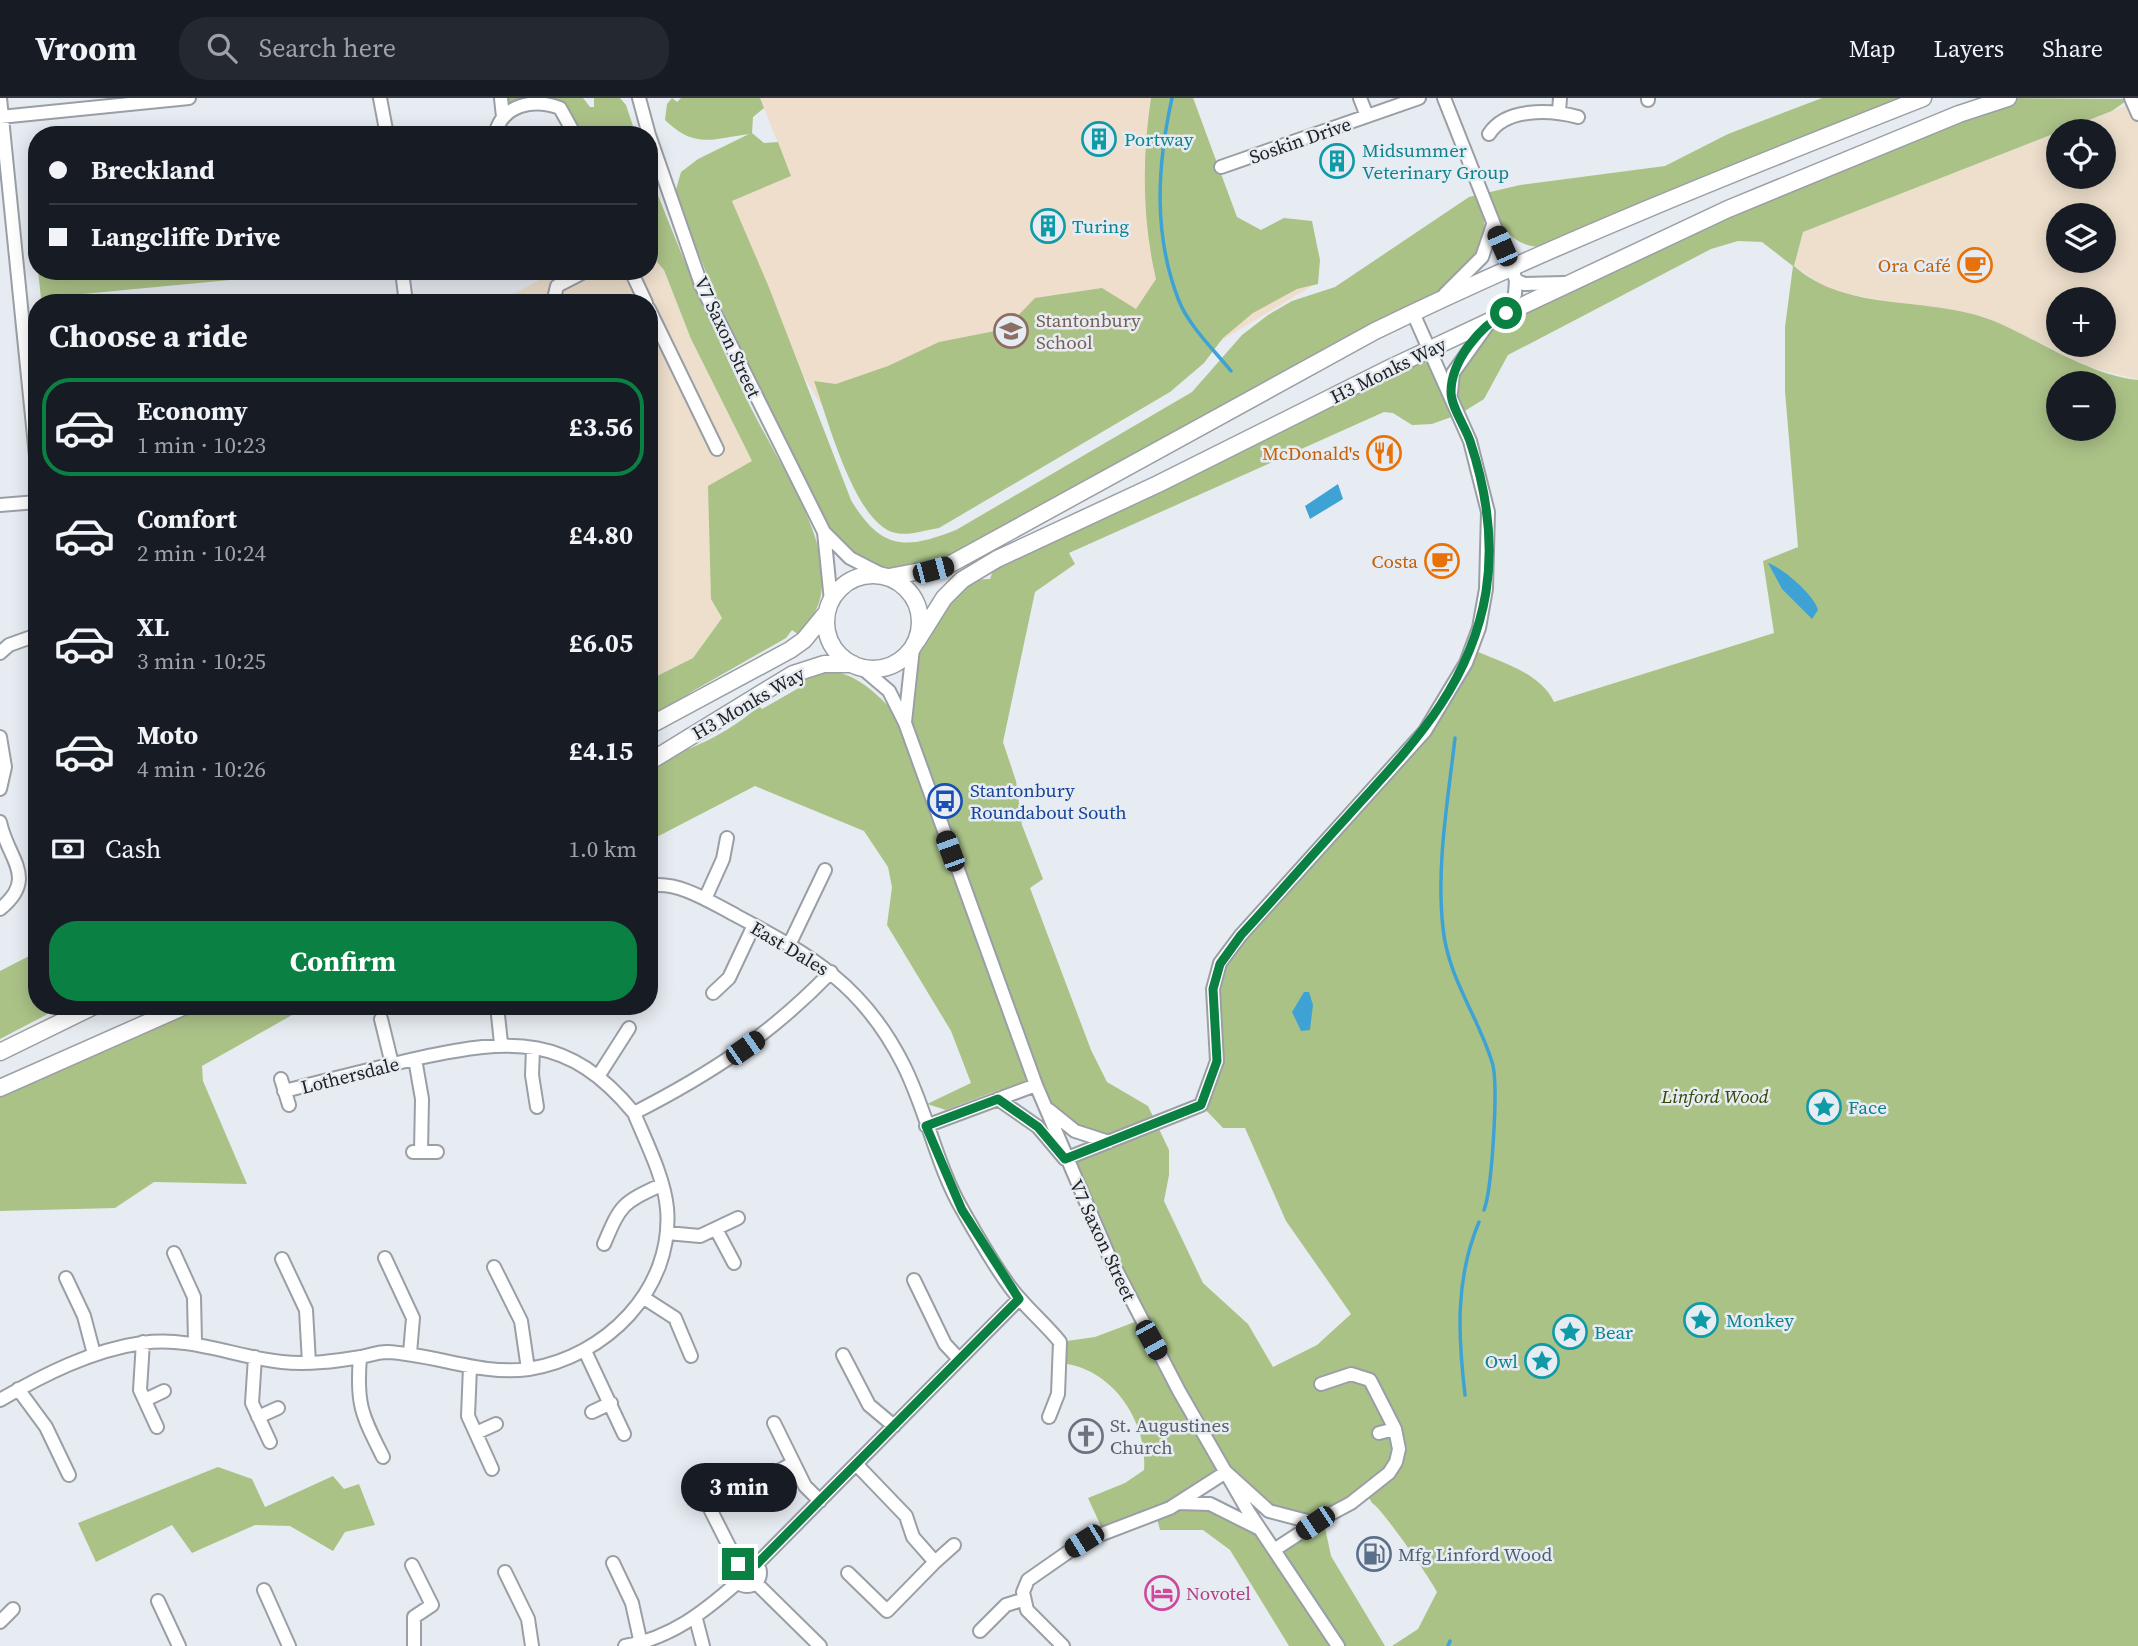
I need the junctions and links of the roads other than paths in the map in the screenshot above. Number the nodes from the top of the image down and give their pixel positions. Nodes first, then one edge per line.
1 (0, 98) edge
2 (189, 98) edge
3 (380, 98) edge
4 (501, 98) edge
5 (569, 98) edge
6 (639, 98) edge
7 (1360, 98) edge
8 (1419, 98) edge
9 (1444, 98) edge
10 (1560, 98) edge
11 (1923, 98) edge
12 (2008, 98) edge
13 (2131, 98) edge
14 (560, 108) junction
15 (1559, 112) junction
16 (2138, 112) edge
17 (1367, 116) junction
18 (1, 117) edge
19 (503, 117) junction
20 (1578, 117) dead end
21 (385, 126) edge
22 (499, 126) edge
23 (570, 126) edge
24 (647, 126) edge
25 (1488, 130) dead end
26 (658, 160) edge
27 (1221, 167) dead end
28 (1493, 224) junction
29 (1514, 274) junction
30 (569, 280) edge
31 (1575, 282) junction
32 (555, 294) edge
33 (1432, 304) junction
34 (1413, 313) junction
35 (1506, 313) junction
36 (1490, 321) junction
37 (658, 328) edge
38 (28, 343) edge
39 (1430, 349) junction
40 (1451, 395) junction
41 (717, 449) dead end
42 (28, 503) edge
43 (0, 505) edge
44 (824, 532) junction
45 (887, 577) junction
46 (829, 606) junction
47 (28, 638) edge
48 (915, 644) junction
49 (0, 653) edge
50 (858, 666) junction
51 (658, 721) edge
52 (906, 728) junction
53 (0, 737) edge
54 (658, 756) edge
55 (0, 789) edge
56 (0, 822) edge
57 (727, 838) dead end
58 (825, 870) dead end
59 (658, 884) edge
60 (705, 899) junction
61 (0, 909) edge
62 (754, 925) junction
63 (790, 943) junction
64 (831, 972) junction
65 (713, 993) dead end
66 (76, 1015) edge
67 (165, 1015) edge
68 (498, 1015) edge
69 (381, 1019) dead end
70 (629, 1028) dead end
71 (501, 1043) junction
72 (533, 1048) junction
73 (0, 1052) edge
74 (415, 1059) junction
75 (392, 1064) junction
76 (598, 1075) junction
77 (1035, 1085) junction
78 (0, 1088) edge
79 (998, 1099) junction
80 (289, 1105) dead end
81 (1044, 1105) junction
82 (537, 1107) dead end
83 (634, 1113) junction
84 (926, 1126) junction
85 (1110, 1143) junction
86 (436, 1152) dead end
87 (1065, 1159) junction
88 (661, 1185) junction
89 (738, 1218) dead end
90 (717, 1231) junction
91 (667, 1233) junction
92 (604, 1244) dead end
93 (174, 1253) dead end
94 (385, 1258) dead end
95 (282, 1259) dead end
96 (734, 1263) dead end
97 (494, 1267) dead end
98 (66, 1278) dead end
99 (914, 1280) dead end
100 (644, 1298) junction
101 (1019, 1299) junction
102 (142, 1342) junction
103 (195, 1342) junction
104 (585, 1351) junction
105 (410, 1353) junction
106 (94, 1354) junction
107 (843, 1354) dead end
108 (691, 1356) dead end
109 (256, 1357) junction
110 (360, 1357) junction
111 (959, 1359) junction
112 (309, 1363) junction
113 (470, 1367) junction
114 (528, 1369) junction
115 (1321, 1384) dead end
116 (18, 1389) junction
117 (164, 1391) dead end
118 (0, 1400) edge
119 (145, 1400) junction
120 (611, 1403) junction
121 (278, 1408) dead end
122 (592, 1412) dead end
123 (1049, 1417) dead end
124 (258, 1418) junction
125 (774, 1423) dead end
126 (496, 1424) dead end
127 (894, 1426) junction
128 (157, 1427) dead end
129 (1395, 1430) junction
130 (476, 1433) junction
131 (1379, 1433) dead end
132 (624, 1434) dead end
133 (270, 1442) dead end
134 (383, 1457) dead end
135 (793, 1463) junction
136 (857, 1465) junction
137 (492, 1469) dead end
138 (1226, 1472) junction
139 (69, 1475) dead end
140 (772, 1475) dead end
141 (701, 1491) dead end
142 (820, 1501) junction
143 (1179, 1503) junction
144 (1315, 1523) junction
145 (1261, 1530) junction
146 (954, 1545) dead end
147 (1274, 1550) junction
148 (935, 1562) junction
149 (613, 1563) dead end
150 (738, 1564) junction
151 (757, 1564) junction
152 (412, 1565) dead end
153 (505, 1572) dead end
154 (848, 1573) dead end
155 (738, 1582) junction
156 (756, 1583) junction
157 (264, 1590) dead end
158 (1022, 1600) junction
159 (158, 1601) dead end
160 (13, 1609) dead end
161 (696, 1619) junction
162 (0, 1622) edge
163 (980, 1631) dead end
164 (641, 1643) junction
165 (1056, 1644) edge
166 (178, 1646) edge
167 (289, 1646) edge
168 (414, 1646) edge
169 (532, 1646) edge
170 (625, 1646) edge
171 (703, 1646) edge
172 (820, 1646) edge
173 (1338, 1646) edge

1 - 18 street
2 - 18 street
3 - 21 street
4 - 19 street
5 - 14 street
6 - 24 street, V7 Saxon Street
7 - 17 street
8 - 17 street, Soskin Drive
9 - 28 street
10 - 15 street
11 - 29 main road, H3 Monks Way
12 - 31 main road, H3 Monks Way
13 - 16 street
14 - 19 street
14 - 23 street
15 - 20 street
15 - 25 street
17 - 27 street, Soskin Drive
18 - 38 street
19 - 22 street
26 - 44 street, V7 Saxon Street
28 - 29 street
28 - 33 street
29 - 31 street
29 - 33 main road, H3 Monks Way
29 - 35 street
30 - 32 street
31 - 35 main road, H3 Monks Way
33 - 34 main road, H3 Monks Way
34 - 39 street
34 - 45 main road, H3 Monks Way
35 - 36 main road, H3 Monks Way
36 - 39 main road, H3 Monks Way
36 - 40 street
37 - 41 street
39 - 40 street
39 - 48 main road, H3 Monks Way
40 - 85 street
42 - 43 street
44 - 45 street, V7 Saxon Street
44 - 46 street, V7 Saxon Street
45 - 46 main road
45 - 48 main road
46 - 50 main road
46 - 51 main road, H3 Monks Way
47 - 49 street
48 - 50 main road
48 - 52 street, V7 Saxon Street
50 - 52 street, V7 Saxon Street
50 - 54 main road, H3 Monks Way
52 - 77 street, V7 Saxon Street
53 - 55 street
56 - 61 street
57 - 60 street
58 - 63 street
59 - 60 street, East Dales
60 - 62 street, East Dales
62 - 63 street, East Dales
62 - 65 street
63 - 64 street, East Dales
64 - 83 street
64 - 84 street, East Dales
66 - 73 main road
67 - 78 main road
68 - 71 street
69 - 75 street
70 - 76 street
71 - 72 street, Lothersdale
71 - 74 street, Lothersdale
72 - 76 street, Lothersdale
72 - 82 street
74 - 75 street, Lothersdale
74 - 86 street
75 - 80 street, Lothersdale
76 - 83 street, Lothersdale
77 - 79 street
77 - 81 street, V7 Saxon Street
79 - 84 street
79 - 87 street
81 - 85 street
81 - 87 street, V7 Saxon Street
83 - 88 street
84 - 101 street, East Dales
85 - 87 street
87 - 138 street, V7 Saxon Street
88 - 91 street
88 - 92 street
89 - 90 street
90 - 91 street
90 - 96 street
91 - 100 street
93 - 103 street
94 - 105 street
95 - 112 street
97 - 114 street
98 - 106 street
99 - 111 street
100 - 104 street
100 - 108 street
101 - 111 street
101 - 123 street, East Dales
102 - 103 street
102 - 106 street
102 - 119 street
103 - 109 street
104 - 114 street
104 - 120 street
105 - 110 street
105 - 113 street
106 - 116 street
107 - 127 street
109 - 112 street
109 - 124 street
110 - 112 street
110 - 134 street
111 - 127 street
113 - 114 street
113 - 130 street
115 - 129 street
116 - 118 street
116 - 139 street
117 - 119 street
119 - 128 street
120 - 122 street
120 - 132 street
121 - 124 street
124 - 133 street
125 - 135 street
126 - 130 street
127 - 136 street
129 - 131 street
129 - 144 street
130 - 137 street
135 - 140 street
135 - 142 street
136 - 142 street
136 - 148 street
138 - 143 street
138 - 144 street
138 - 145 street, V7 Saxon Street
141 - 150 street
142 - 151 street
143 - 145 street
143 - 158 street
144 - 147 street
145 - 147 street, V7 Saxon Street
146 - 148 street
147 - 173 street, V7 Saxon Street
148 - 154 street
149 - 164 street
150 - 151 street
150 - 155 street
151 - 156 street
152 - 168 street
153 - 169 street
155 - 156 street
155 - 161 street
156 - 172 street
157 - 167 street
158 - 163 street
158 - 165 street
159 - 166 street
160 - 162 street
161 - 164 street
161 - 171 street
164 - 170 street

